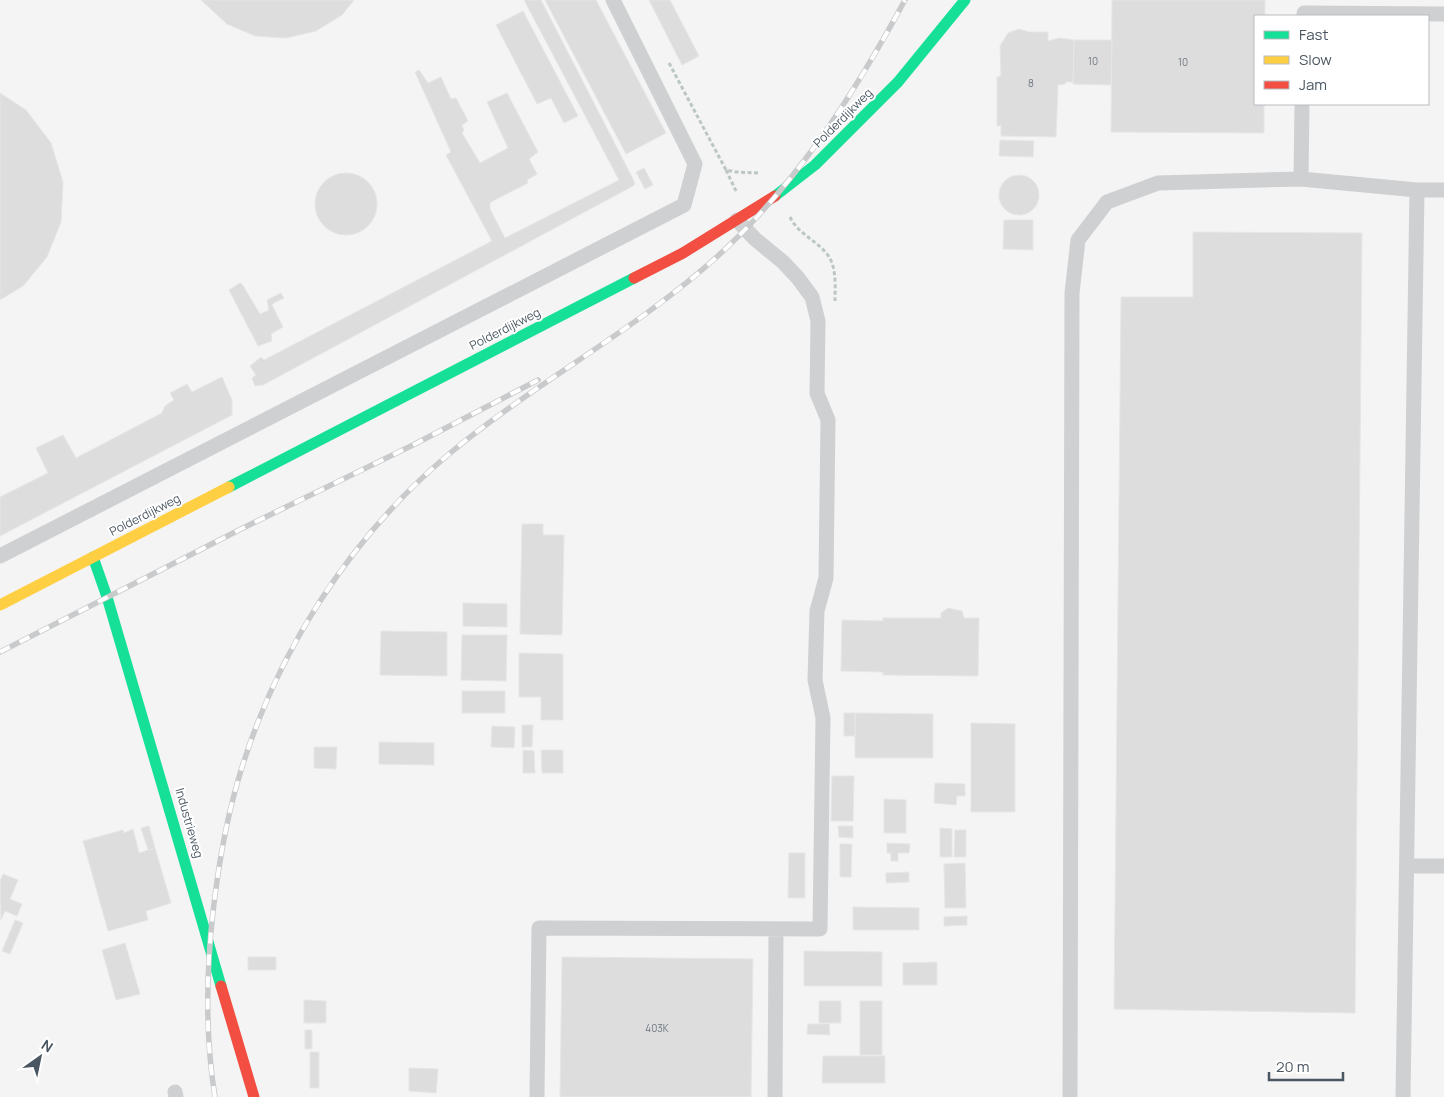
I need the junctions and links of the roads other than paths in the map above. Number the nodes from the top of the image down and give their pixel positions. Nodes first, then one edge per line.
1 (613, 0) edge
2 (965, 0) edge
3 (1304, 10) edge
4 (1444, 14) edge
5 (1302, 105) edge
6 (1301, 179) junction
7 (1417, 190) junction
8 (1444, 190) edge
9 (737, 220) junction
10 (0, 556) edge
11 (93, 557) junction
12 (0, 605) edge
13 (1407, 866) junction
14 (1444, 866) edge
15 (776, 930) junction
16 (254, 1097) edge
17 (537, 1097) edge
18 (775, 1097) edge
19 (1070, 1097) edge
20 (1403, 1097) edge

1 - 10 lane
2 - 9 street, Polderdijkweg
3 - 4 lane
5 - 6 lane
6 - 7 lane
6 - 19 lane
7 - 8 lane
7 - 13 lane
9 - 11 street, Polderdijkweg
9 - 15 lane
11 - 12 street, Polderdijkweg
11 - 16 street, Industrieweg
13 - 14 lane
13 - 20 lane
15 - 17 lane
15 - 18 lane

